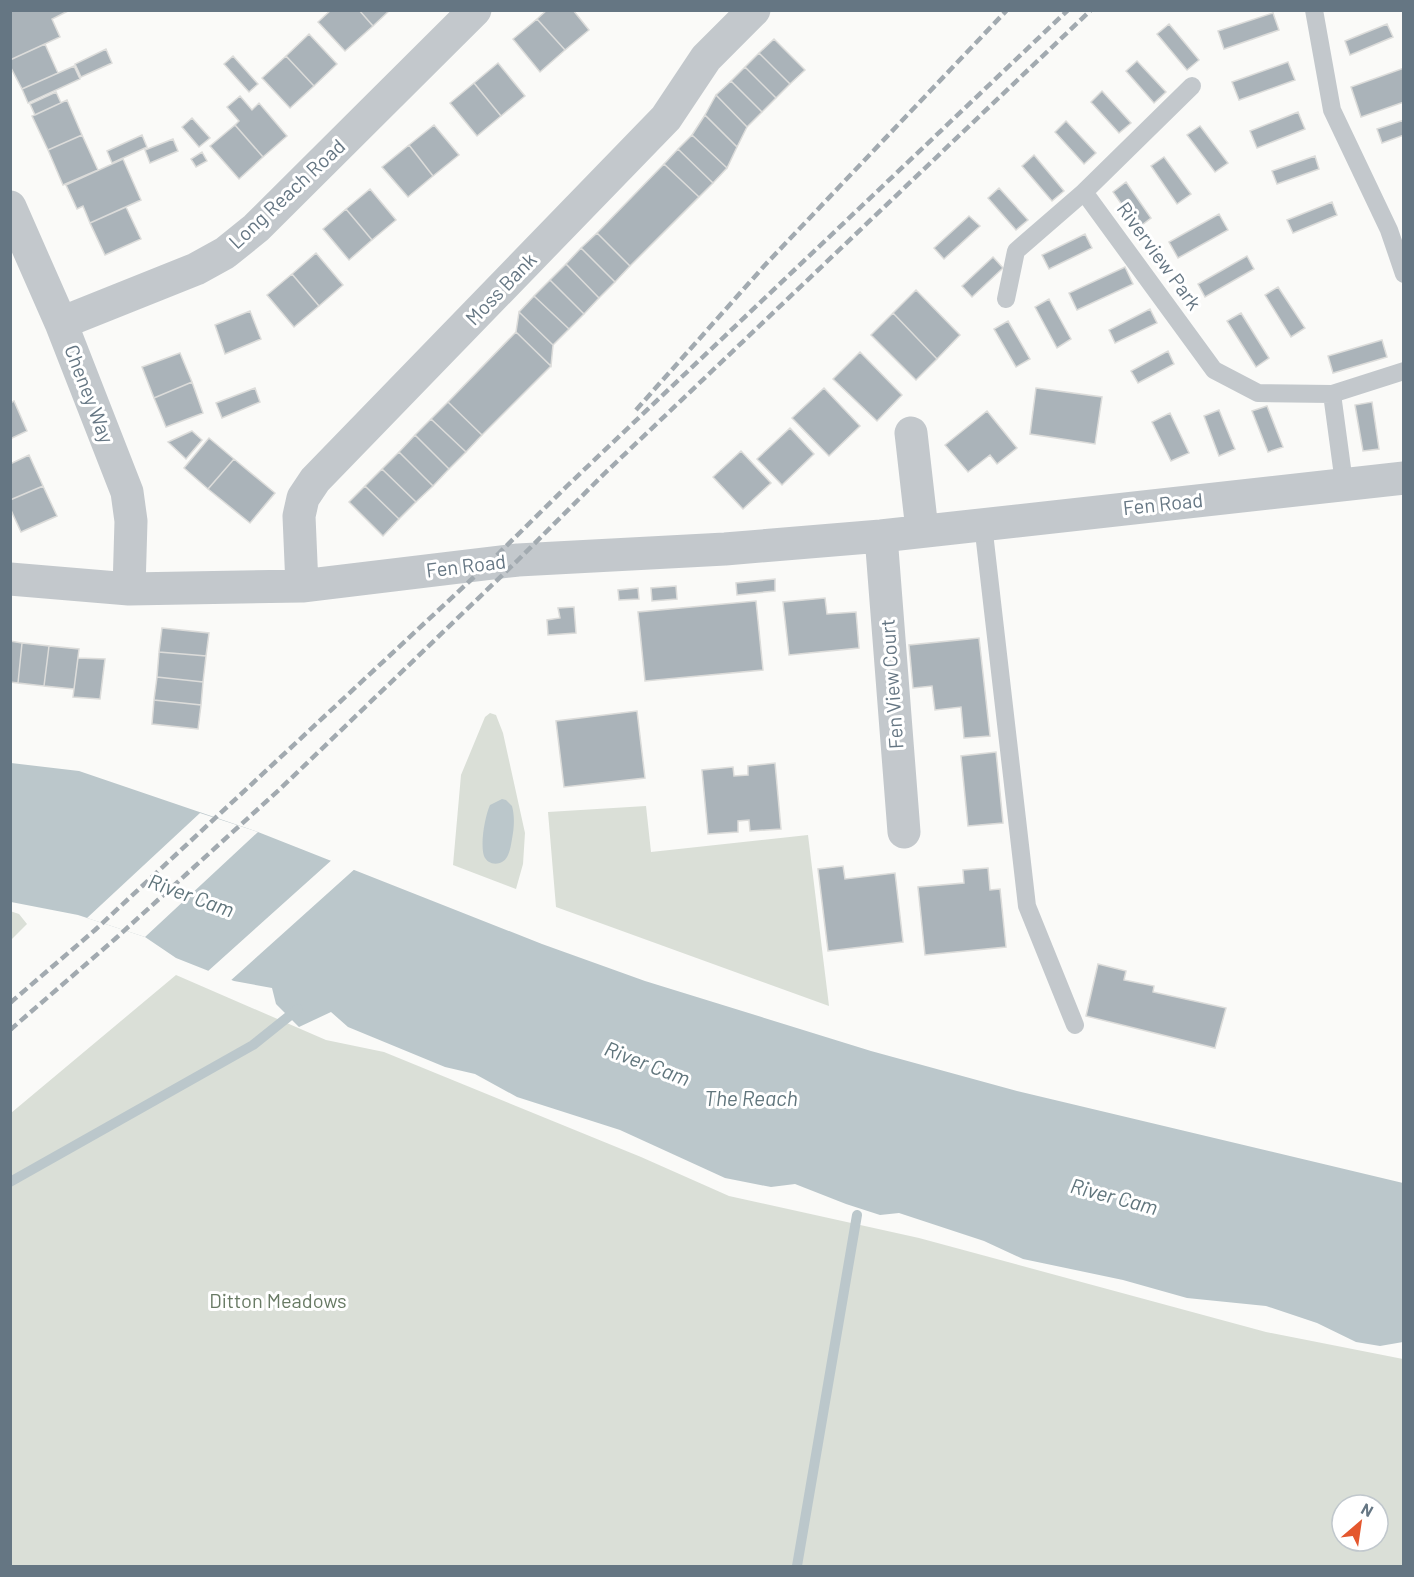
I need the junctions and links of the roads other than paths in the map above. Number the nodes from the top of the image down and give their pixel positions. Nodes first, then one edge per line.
1 (475, 10) edge
2 (754, 10) edge
3 (1314, 10) edge
4 (1192, 86) dead end
5 (1084, 192) junction
6 (10, 207) edge
7 (1404, 274) edge
8 (1006, 299) dead end
9 (61, 323) junction
10 (1404, 371) edge
11 (1332, 394) junction
12 (911, 433) dead end
13 (1404, 478) edge
14 (1344, 483) junction
15 (983, 524) junction
16 (922, 530) junction
17 (881, 536) junction
18 (10, 579) edge
19 (302, 586) junction
20 (129, 589) junction
21 (904, 832) dead end
22 (1075, 1025) dead end

1 - 9 street, Long Reach Road
2 - 19 street, Moss Bank
3 - 7 lane
4 - 5 lane
5 - 8 lane
5 - 11 lane, Riverview Park
6 - 9 street, Cheney Way
9 - 20 street, Cheney Way
10 - 11 lane, Riverview Park
11 - 14 lane
12 - 16 street
13 - 14 street, Fen Road
14 - 15 street, Fen Road
15 - 16 street, Fen Road
15 - 22 lane
16 - 17 street, Fen Road
17 - 19 street, Fen Road
17 - 21 street, Fen View Court
18 - 20 street, Fen Road
19 - 20 street, Fen Road

